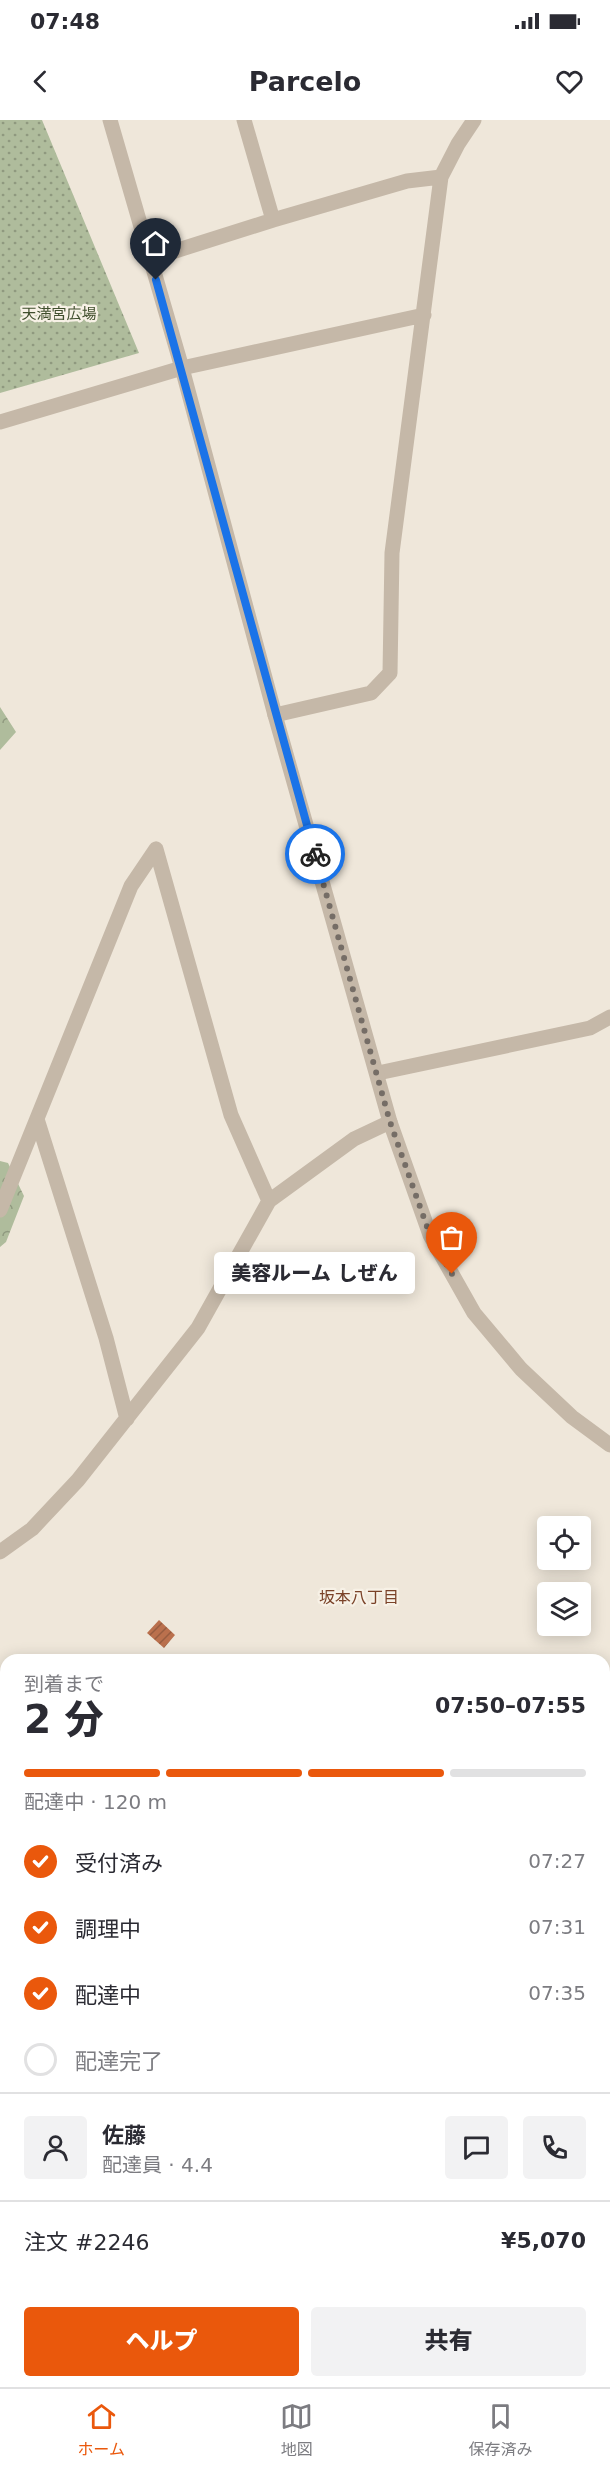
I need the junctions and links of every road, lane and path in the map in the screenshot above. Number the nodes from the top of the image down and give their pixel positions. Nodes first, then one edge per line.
1 (110, 120) edge
2 (244, 120) edge
3 (474, 120) edge
4 (441, 177) junction
5 (273, 220) junction
6 (150, 259) junction
7 (424, 315) junction
8 (182, 368) junction
9 (0, 422) edge
10 (275, 715) junction
11 (610, 1017) edge
12 (378, 1073) junction
13 (37, 1119) junction
14 (390, 1122) junction
15 (269, 1201) junction
16 (0, 1210) edge
17 (127, 1419) junction
18 (610, 1444) edge
19 (0, 1552) edge

1 - 6 street
2 - 5 street
3 - 4 street
4 - 5 street
4 - 7 street
5 - 6 street
6 - 8 street
7 - 8 street
7 - 10 street
8 - 9 street
8 - 10 street
10 - 12 street
11 - 12 street
12 - 14 street
13 - 15 street
13 - 16 street
13 - 17 street
14 - 15 street
14 - 18 street
15 - 17 street
17 - 19 street

